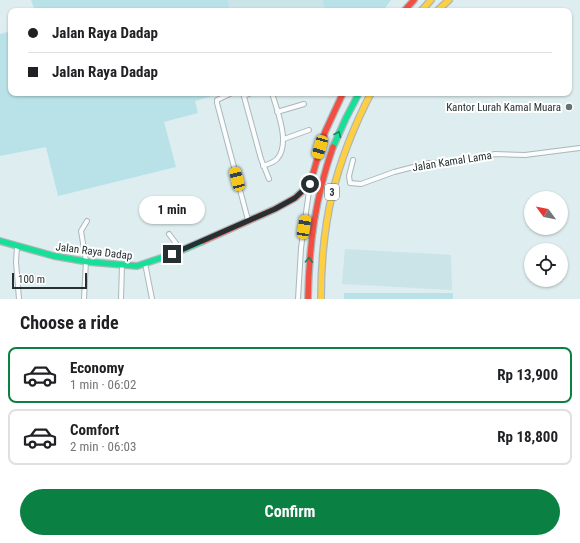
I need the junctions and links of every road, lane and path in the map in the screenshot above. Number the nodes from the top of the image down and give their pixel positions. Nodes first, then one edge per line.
1 (414, 0) edge
2 (431, 0) edge
3 (449, 0) edge
4 (407, 8) edge
5 (424, 8) edge
6 (440, 8) edge
7 (224, 96) edge
8 (245, 96) edge
9 (273, 96) edge
10 (342, 96) edge
11 (357, 96) edge
12 (369, 96) edge
13 (304, 104) dead end
14 (277, 112) junction
15 (309, 130) dead end
16 (284, 139) junction
17 (580, 148) edge
18 (353, 160) dead end
19 (263, 166) junction
20 (269, 179) dead end
21 (310, 184) junction
22 (248, 220) junction
23 (87, 221) dead end
24 (169, 234) dead end
25 (0, 241) edge
26 (15, 245) junction
27 (181, 250) junction
28 (86, 261) junction
29 (145, 263) junction
30 (122, 265) junction
31 (18, 299) edge
32 (84, 299) edge
33 (121, 299) edge
34 (152, 299) edge
35 (298, 299) edge
36 (308, 299) edge
37 (321, 299) edge

1 - 4 main road
2 - 5 main road
3 - 6 main road
7 - 22 street
8 - 19 street
9 - 14 street
10 - 21 main road
36 -> 11 main road, 3
12 - 37 main road, 3
13 - 14 street
14 - 16 street
15 - 16 street
16 - 19 street
17 - 18 street, Jalan Kamal Lama
19 - 20 street
21 - 22 main road, Jalan Raya Dadap
21 - 35 street
22 - 27 main road, Jalan Raya Dadap
23 - 28 street
24 - 27 street
25 - 26 main road, Jalan Raya Dadap
26 - 28 main road, Jalan Raya Dadap
26 - 31 street
27 - 29 main road, Jalan Raya Dadap
28 - 30 main road, Jalan Raya Dadap
28 - 32 street
29 - 30 main road, Jalan Raya Dadap
29 - 34 street
30 - 33 street

